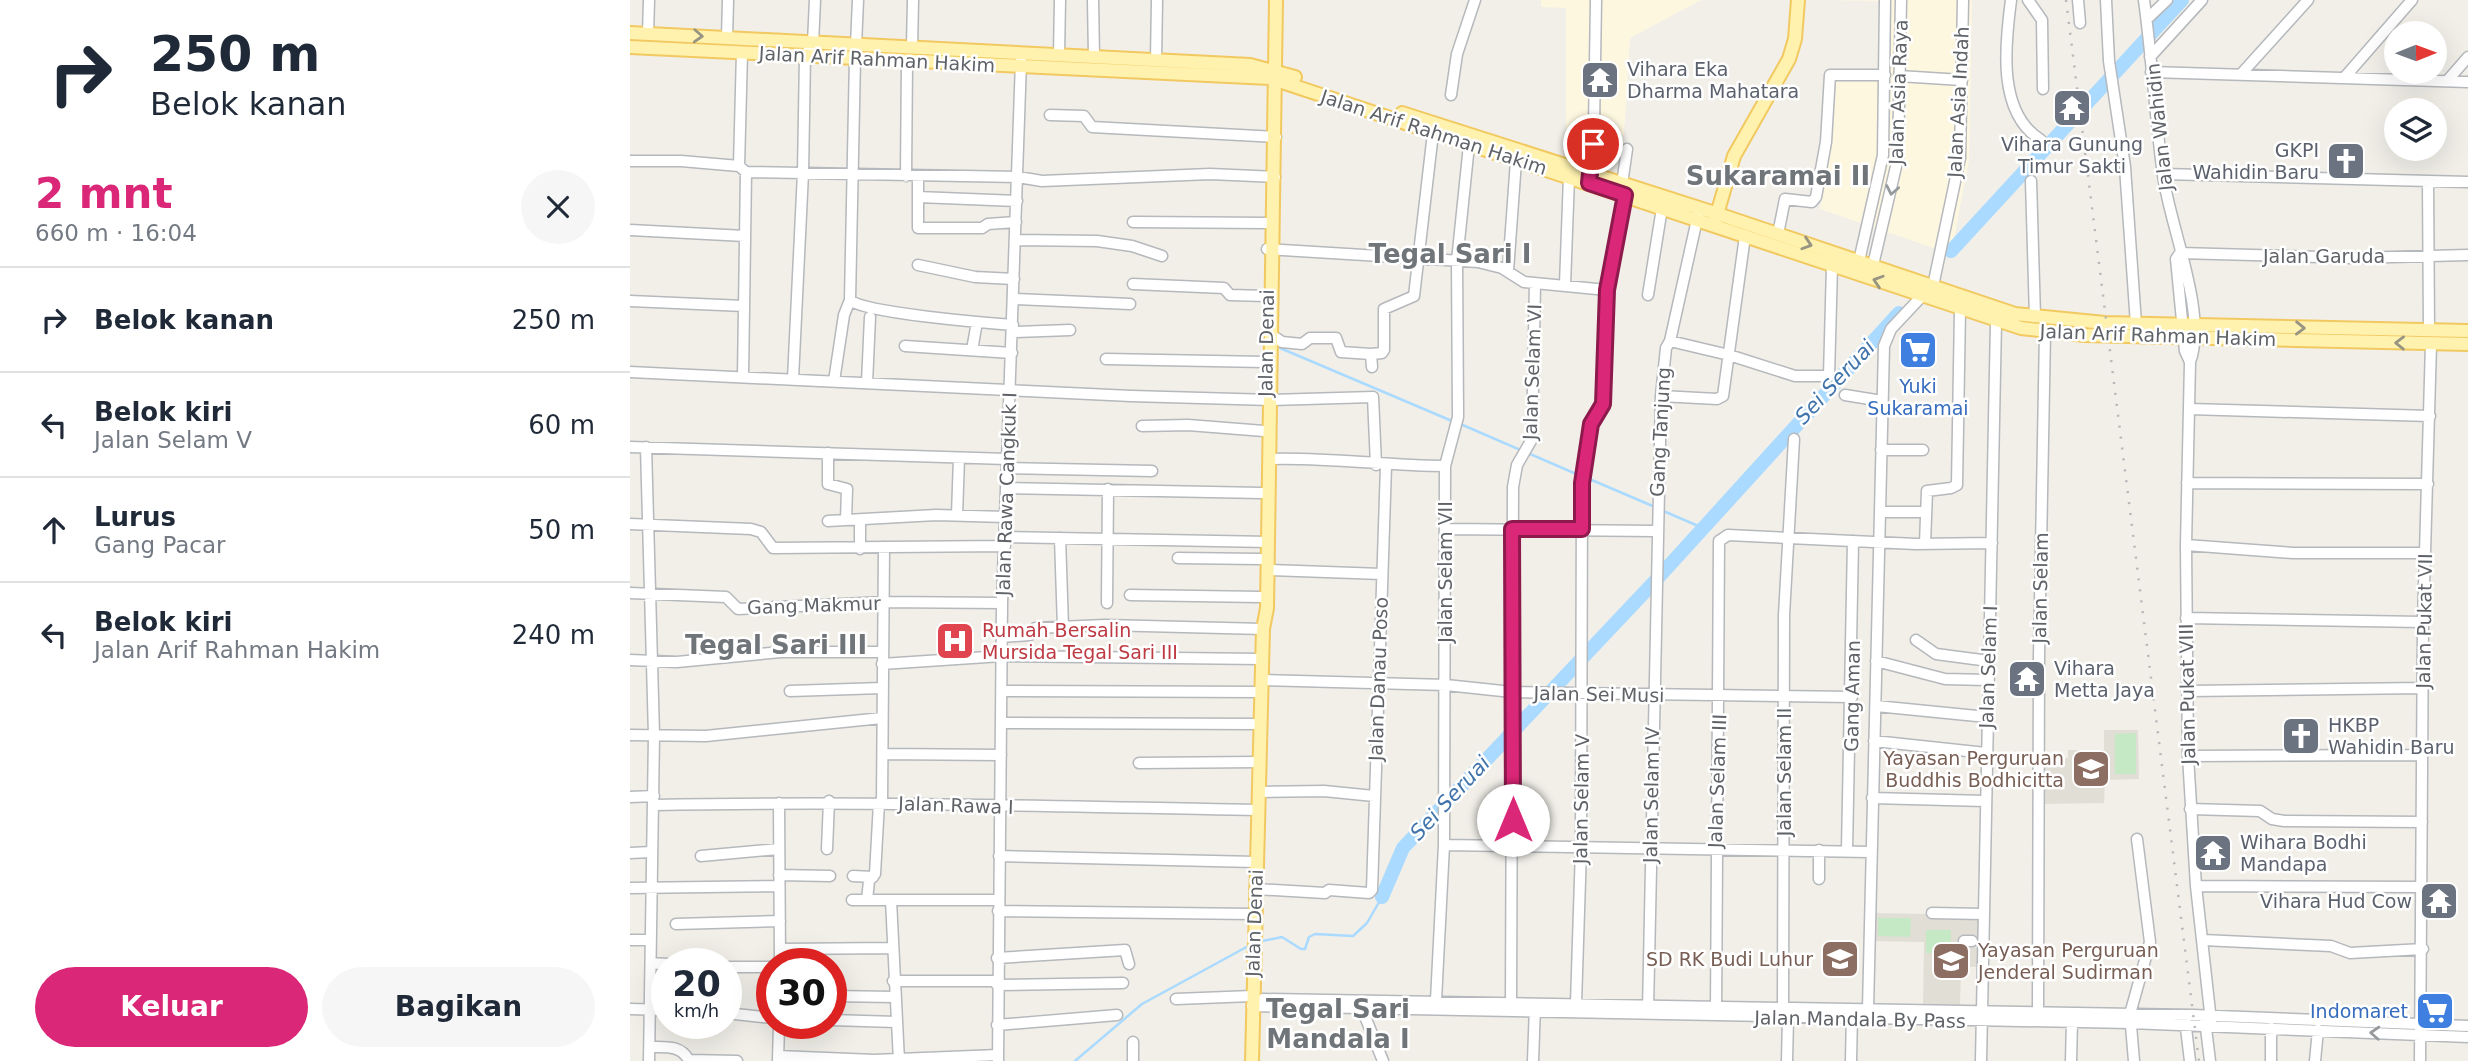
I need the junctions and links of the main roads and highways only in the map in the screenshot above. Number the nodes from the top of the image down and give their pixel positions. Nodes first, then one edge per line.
1 (1276, 0) edge
2 (1798, 0) edge
3 (630, 33) edge
4 (630, 47) edge
5 (855, 52) junction
6 (1021, 59) junction
7 (1274, 71) junction
8 (1272, 177) junction
9 (1589, 178) junction
10 (1624, 189) junction
11 (1698, 214) junction
12 (1716, 219) junction
13 (1271, 249) junction
14 (2468, 331) edge
15 (2189, 332) junction
16 (1269, 336) junction
17 (2430, 337) junction
18 (2468, 344) edge
19 (1268, 399) junction
20 (1265, 542) junction
21 (1265, 565) junction
22 (1263, 623) junction
23 (1252, 1061) edge

1 - 7 main road, Jalan Denai
2 - 12 main road
3 -> 5 main road, Jalan Arif Rahman Hakim
4 - 5 main road, Jalan Arif Rahman Hakim
5 - 6 main road, Jalan Arif Rahman Hakim
5 - 6 main road, Jalan Arif Rahman Hakim
6 - 7 main road, Jalan Arif Rahman Hakim
6 - 7 main road, Jalan Arif Rahman Hakim
7 - 8 main road, Jalan Denai
7 - 9 main road, Jalan Arif Rahman Hakim
7 - 9 main road, Jalan Arif Rahman Hakim
8 - 13 main road, Jalan Denai
8 - 13 main road, Jalan Denai
9 - 10 main road, Jalan Arif Rahman Hakim
10 - 11 main road, Jalan Arif Rahman Hakim
10 - 11 main road, Jalan Arif Rahman Hakim
11 - 12 main road, Jalan Arif Rahman Hakim
12 -> 15 main road, Jalan Arif Rahman Hakim
15 -> 12 main road, Jalan Arif Rahman Hakim
13 - 16 main road, Jalan Denai
13 - 16 main road, Jalan Denai
14 - 17 main road, Jalan Arif Rahman Hakim
15 - 17 main road, Jalan Arif Rahman Hakim
16 - 19 main road, Jalan Denai
16 - 19 main road, Jalan Denai
17 - 18 main road, Jalan Arif Rahman Hakim
19 - 20 main road, Jalan Denai
19 - 20 main road, Jalan Denai
20 - 21 main road, Jalan Denai
21 - 22 main road, Jalan Denai
21 - 22 main road, Jalan Denai
22 - 23 main road, Jalan Denai

